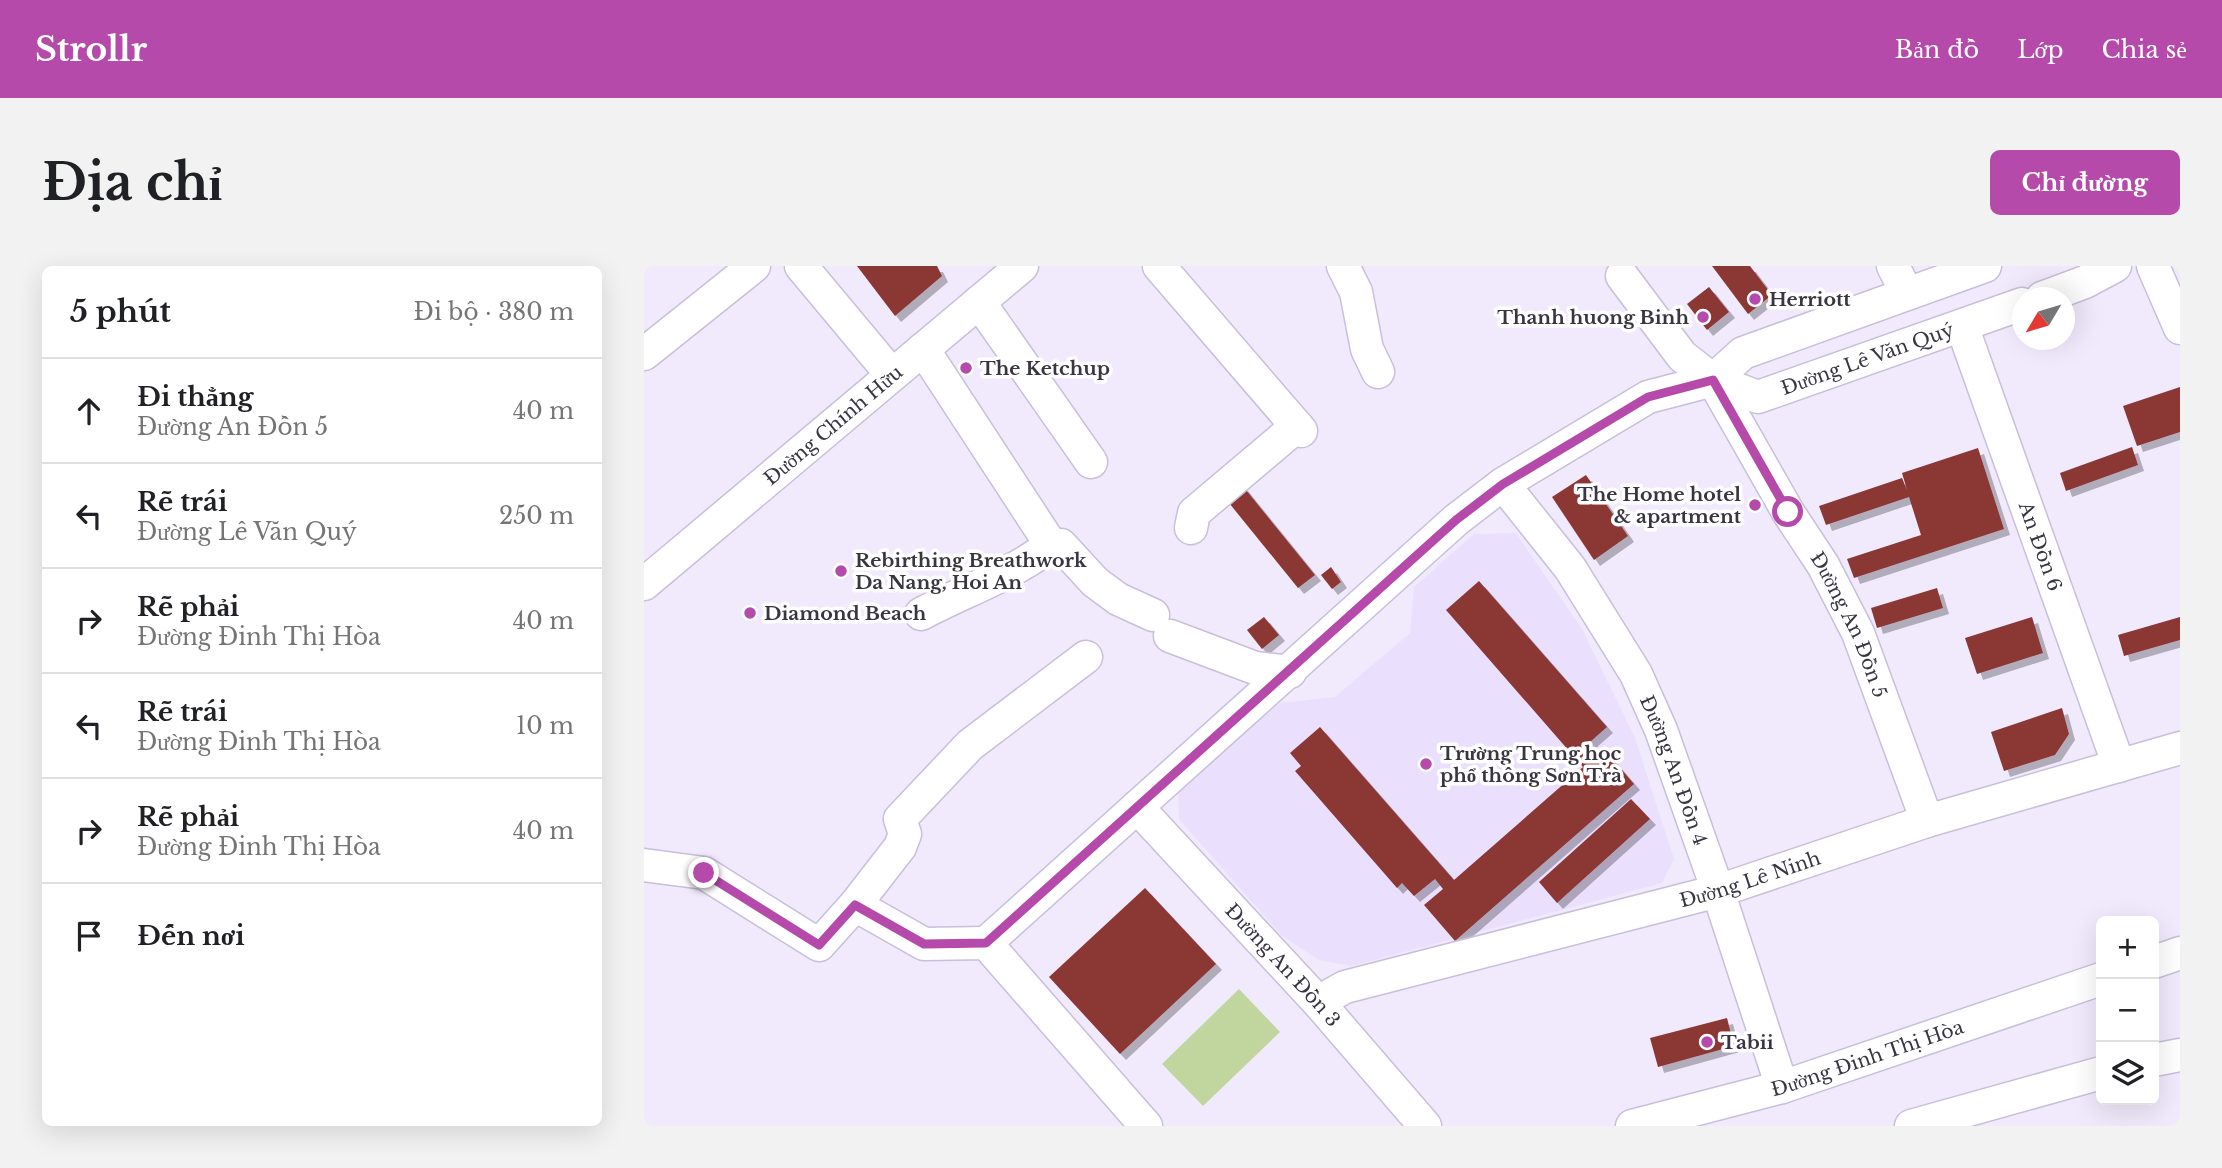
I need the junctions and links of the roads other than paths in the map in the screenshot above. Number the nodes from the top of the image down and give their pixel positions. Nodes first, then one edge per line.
1 (754, 266) edge
2 (801, 266) edge
3 (1022, 266) edge
4 (1159, 266) edge
5 (1343, 266) edge
6 (1985, 266) edge
7 (2115, 266) edge
8 (2153, 266) edge
9 (1622, 276) dead end
10 (1899, 279) edge
11 (2072, 287) edge
12 (979, 302) junction
13 (2012, 308) edge
14 (1962, 326) junction
15 (2180, 328) edge
16 (923, 349) junction
17 (644, 354) edge
18 (1378, 372) dead end
19 (892, 375) junction
20 (1713, 380) junction
21 (1091, 462) dead end
22 (1503, 484) junction
23 (1191, 528) dead end
24 (1051, 545) junction
25 (644, 584) edge
26 (921, 614) dead end
27 (1086, 657) dead end
28 (1290, 672) junction
29 (2180, 748) edge
30 (2119, 766) junction
31 (1137, 807) junction
32 (1927, 821) junction
33 (644, 865) edge
34 (1718, 891) junction
35 (855, 905) junction
36 (986, 943) junction
37 (2180, 953) edge
38 (2159, 960) edge
39 (2096, 981) edge
40 (1318, 1002) junction
41 (2180, 1055) edge
42 (2159, 1059) edge
43 (2096, 1074) edge
44 (1782, 1087) junction
45 (1146, 1126) edge
46 (1425, 1126) edge
47 (1632, 1126) edge
48 (1910, 1126) edge

1 - 17 street
2 - 19 street
3 - 12 street, Đường Chính Hữu
4 - 23 street
5 - 18 street
6 - 10 street
7 - 11 street
8 - 15 street
9 - 20 street, Đường An Đồn 5
10 - 20 street
12 - 16 street, Đường Chính Hữu
12 - 21 street
13 - 14 street, Đường Lê Văn Quý
14 - 20 street, Đường Lê Văn Quý
14 - 30 street, An Đồn 6
16 - 19 street, Đường Chính Hữu
16 - 24 street
19 - 25 street, Đường Chính Hữu
20 - 22 street
20 - 32 street, Đường An Đồn 5
22 - 28 street
22 - 34 street, Đường An Đồn 4
24 - 26 street
24 - 28 street
27 - 35 street
28 - 31 street
29 - 30 street, Đường Lê Ninh
30 - 32 street, Đường Lê Ninh
31 - 36 street
31 - 40 street, Đường An Đồn 3
32 - 34 street, Đường Lê Ninh
33 - 35 street
34 - 40 street, Đường Lê Ninh
34 - 44 street, Đường An Đồn 4
35 - 36 street
36 - 45 street
37 - 38 street
39 - 44 street, Đường Đinh Thị Hòa
40 - 46 street, Đường An Đồn 3
41 - 42 street
43 - 48 street
44 - 47 street, Đường Đinh Thị Hòa

